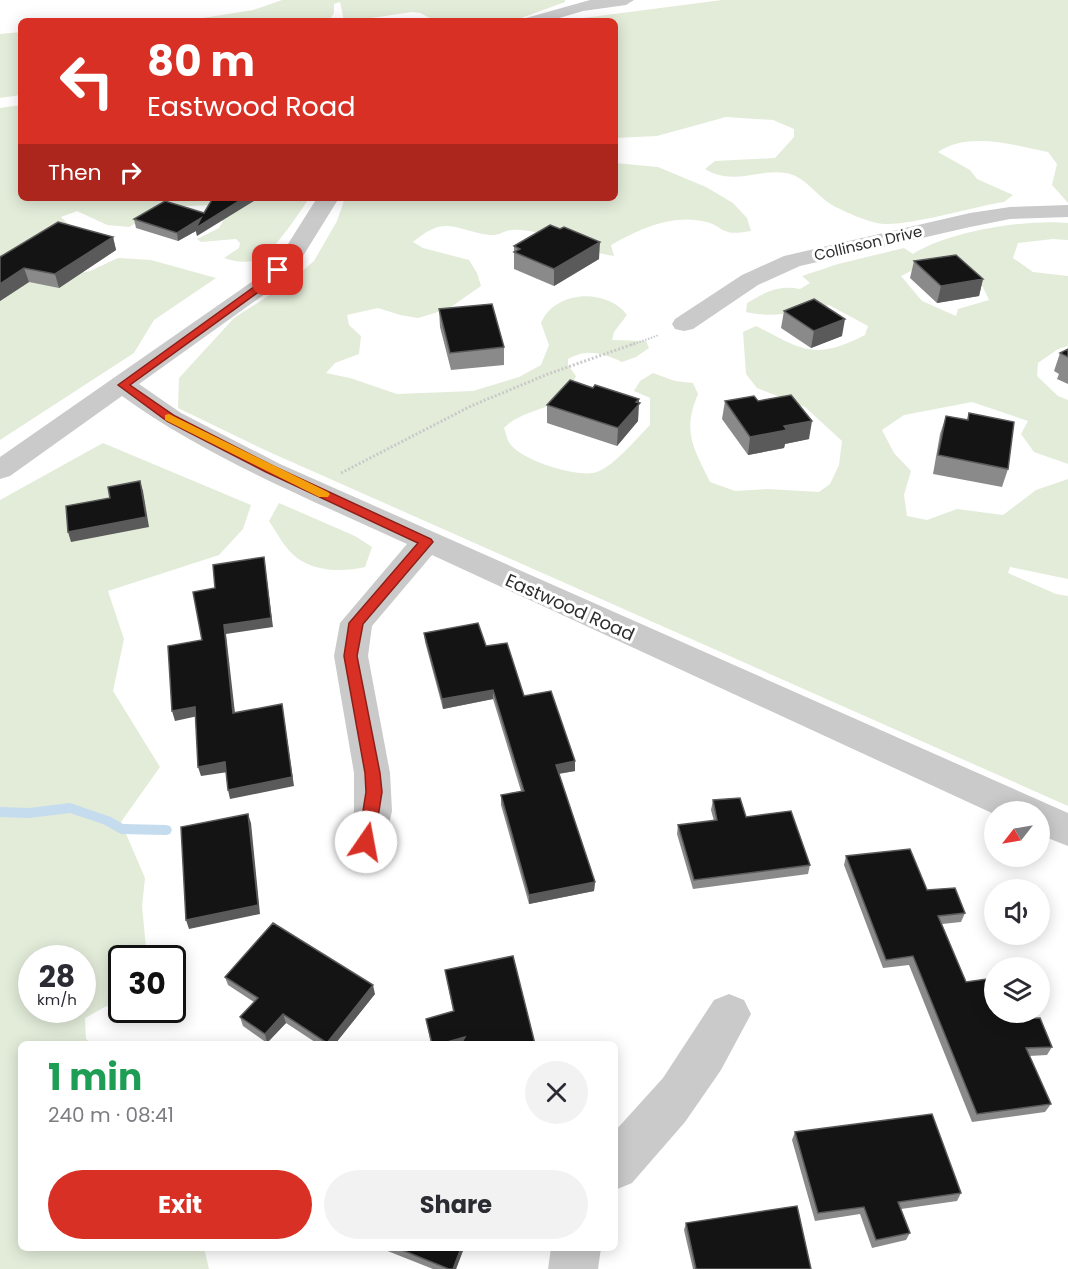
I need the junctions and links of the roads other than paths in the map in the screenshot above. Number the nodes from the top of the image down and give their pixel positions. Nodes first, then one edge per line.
1 (626, 0) edge
2 (542, 18) edge
3 (326, 201) edge
4 (1068, 211) edge
5 (684, 324) road end
6 (123, 385) junction
7 (0, 470) edge
8 (426, 542) junction
9 (1002, 801) edge
10 (1050, 823) edge
11 (1068, 831) edge
12 (366, 842) dead end
13 (729, 1014) dead end
14 (618, 1163) edge
15 (576, 1251) edge
16 (573, 1269) edge

1 - 2 street
3 - 6 street
4 - 5 street, Collinson Drive
6 - 7 street
6 - 8 street, Eastwood Road
8 - 9 street, Eastwood Road
8 - 12 street
10 - 11 street
13 - 14 street
15 - 16 street

